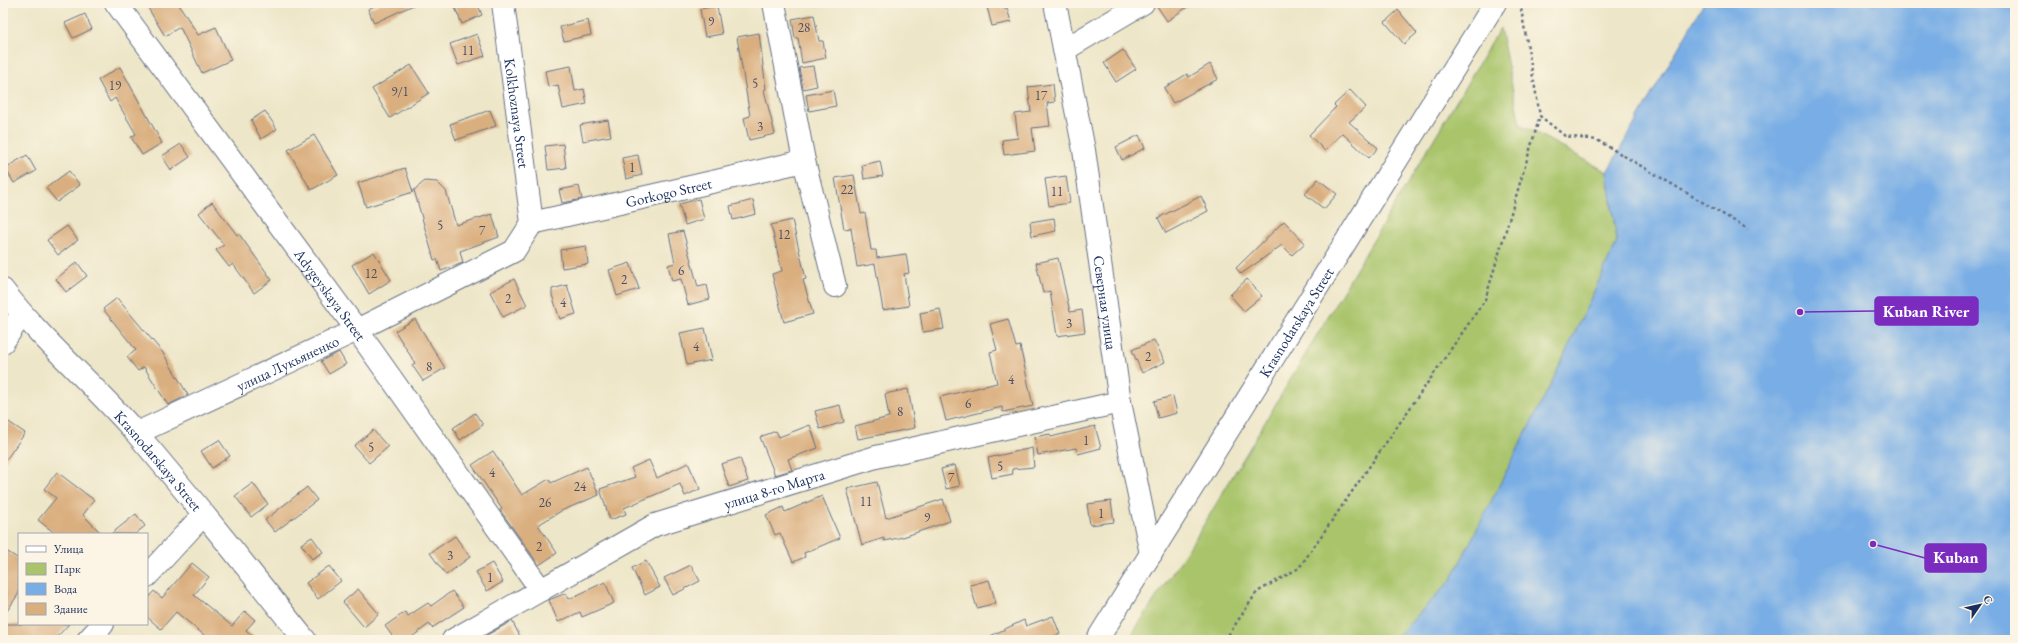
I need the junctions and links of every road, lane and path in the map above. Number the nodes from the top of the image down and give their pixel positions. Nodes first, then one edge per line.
1 (116, 3) edge
2 (502, 3) edge
3 (774, 3) edge
4 (1055, 3) edge
5 (1143, 3) edge
6 (1495, 3) edge
7 (1521, 4) edge
8 (1064, 50) junction
9 (1540, 116) junction
10 (804, 161) junction
11 (532, 223) junction
12 (1748, 229) dead end
13 (835, 286) dead end
14 (3, 290) edge
15 (22, 314) junction
16 (356, 330) junction
17 (3, 342) edge
18 (1120, 402) junction
19 (137, 433) junction
20 (203, 515) junction
21 (1151, 554) junction
22 (148, 575) edge
23 (541, 590) junction
24 (102, 625) edge
25 (88, 640) edge
26 (305, 640) edge
27 (453, 640) edge
28 (1097, 640) edge
29 (1225, 640) edge

1 - 16 street, Adygeyskaya Street
2 - 11 street, Kolkhoznaya Street
3 - 10 street
4 - 8 street, Северная улица
5 - 8 street
6 - 21 street, Krasnodarskaya Street
7 - 9 path
8 - 18 street, Северная улица
9 - 12 path
9 - 29 path
10 - 11 street, Gorkogo Street
10 - 13 street
11 - 16 street, улица Лукьяненко
14 - 15 street, Krasnodarskaya Street
15 - 17 street
15 - 19 street, Krasnodarskaya Street
16 - 19 street, улица Лукьяненко
16 - 23 street, Adygeyskaya Street
18 - 21 street, Северная улица
18 - 23 street, улица 8-го Марта
19 - 20 street, Krasnodarskaya Street
20 - 22 street
20 - 26 street, Krasnodarskaya Street
21 - 28 street, Krasnodarskaya Street
23 - 27 street, улица 8-го Марта
24 - 25 street

